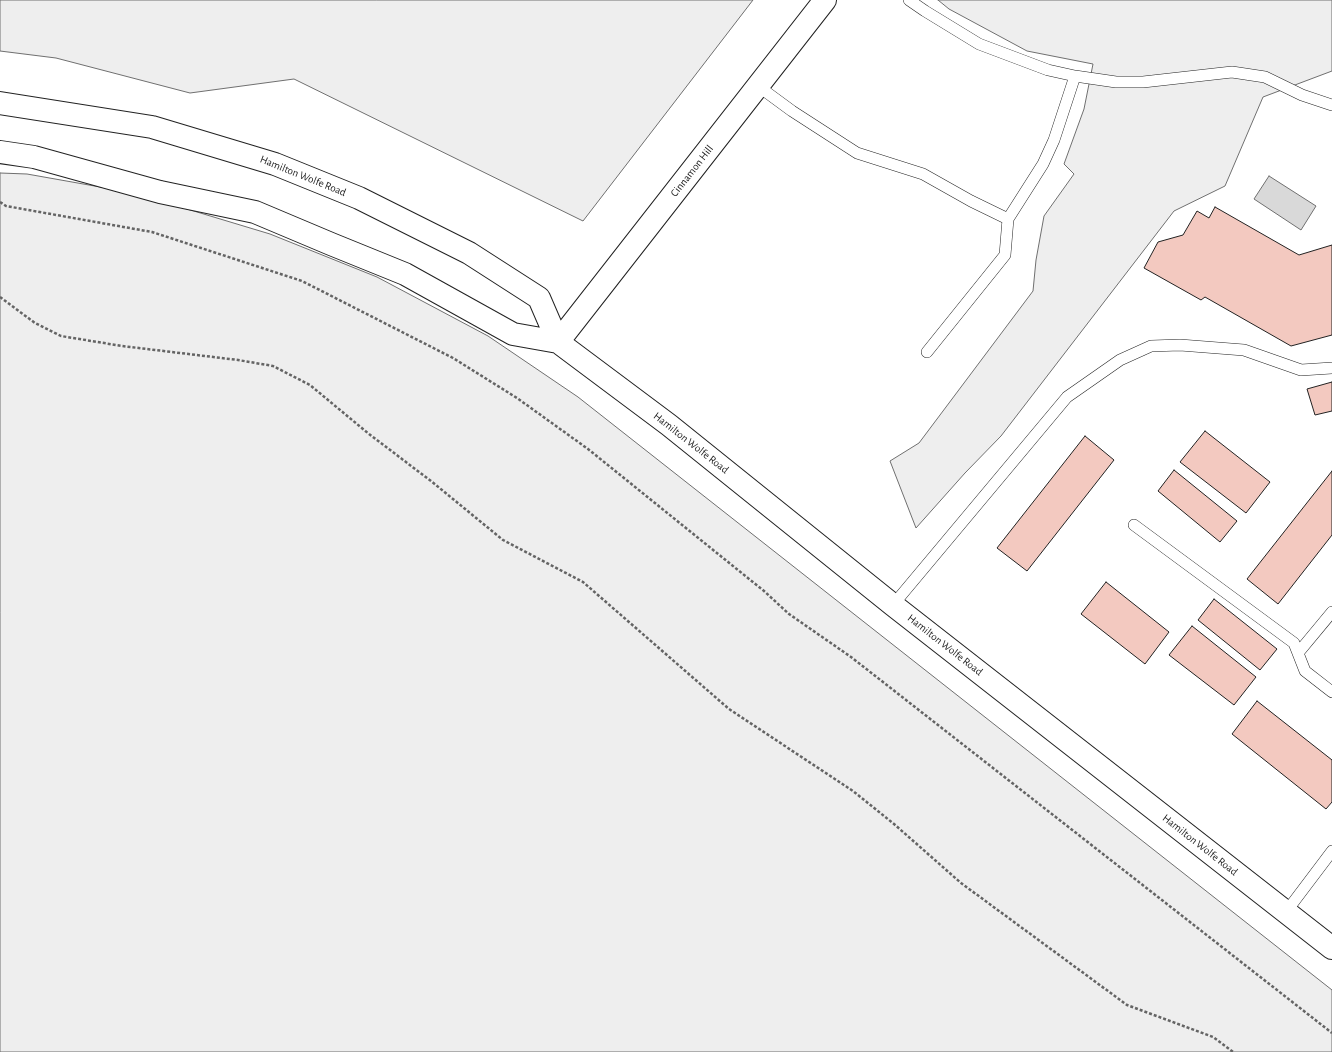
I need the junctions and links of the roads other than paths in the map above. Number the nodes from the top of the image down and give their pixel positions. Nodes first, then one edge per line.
1 (825, 0) edge
2 (909, 0) edge
3 (1075, 76) junction
4 (758, 86) junction
5 (0, 103) edge
6 (1332, 105) edge
7 (0, 152) edge
8 (1008, 219) junction
9 (558, 342) junction
10 (927, 352) dead end
11 (1332, 368) edge
12 (1134, 525) dead end
13 (893, 605) junction
14 (1332, 612) edge
15 (1298, 653) junction
16 (1332, 692) edge
17 (1332, 851) edge
18 (1286, 912) junction
19 (1332, 948) edge

1 - 4 street, Cinnamon Hill
2 - 3 lane
3 - 6 lane
3 - 8 lane
4 - 8 lane
4 - 9 street, Cinnamon Hill
5 - 9 street, Hamilton Wolfe Road
7 - 9 street, Hamilton Wolfe Road
8 - 10 lane
9 - 13 street, Hamilton Wolfe Road
11 - 13 lane
12 - 15 lane
13 - 18 street, Hamilton Wolfe Road
14 - 15 lane
15 - 16 lane
17 - 18 lane
18 - 19 street, Hamilton Wolfe Road

